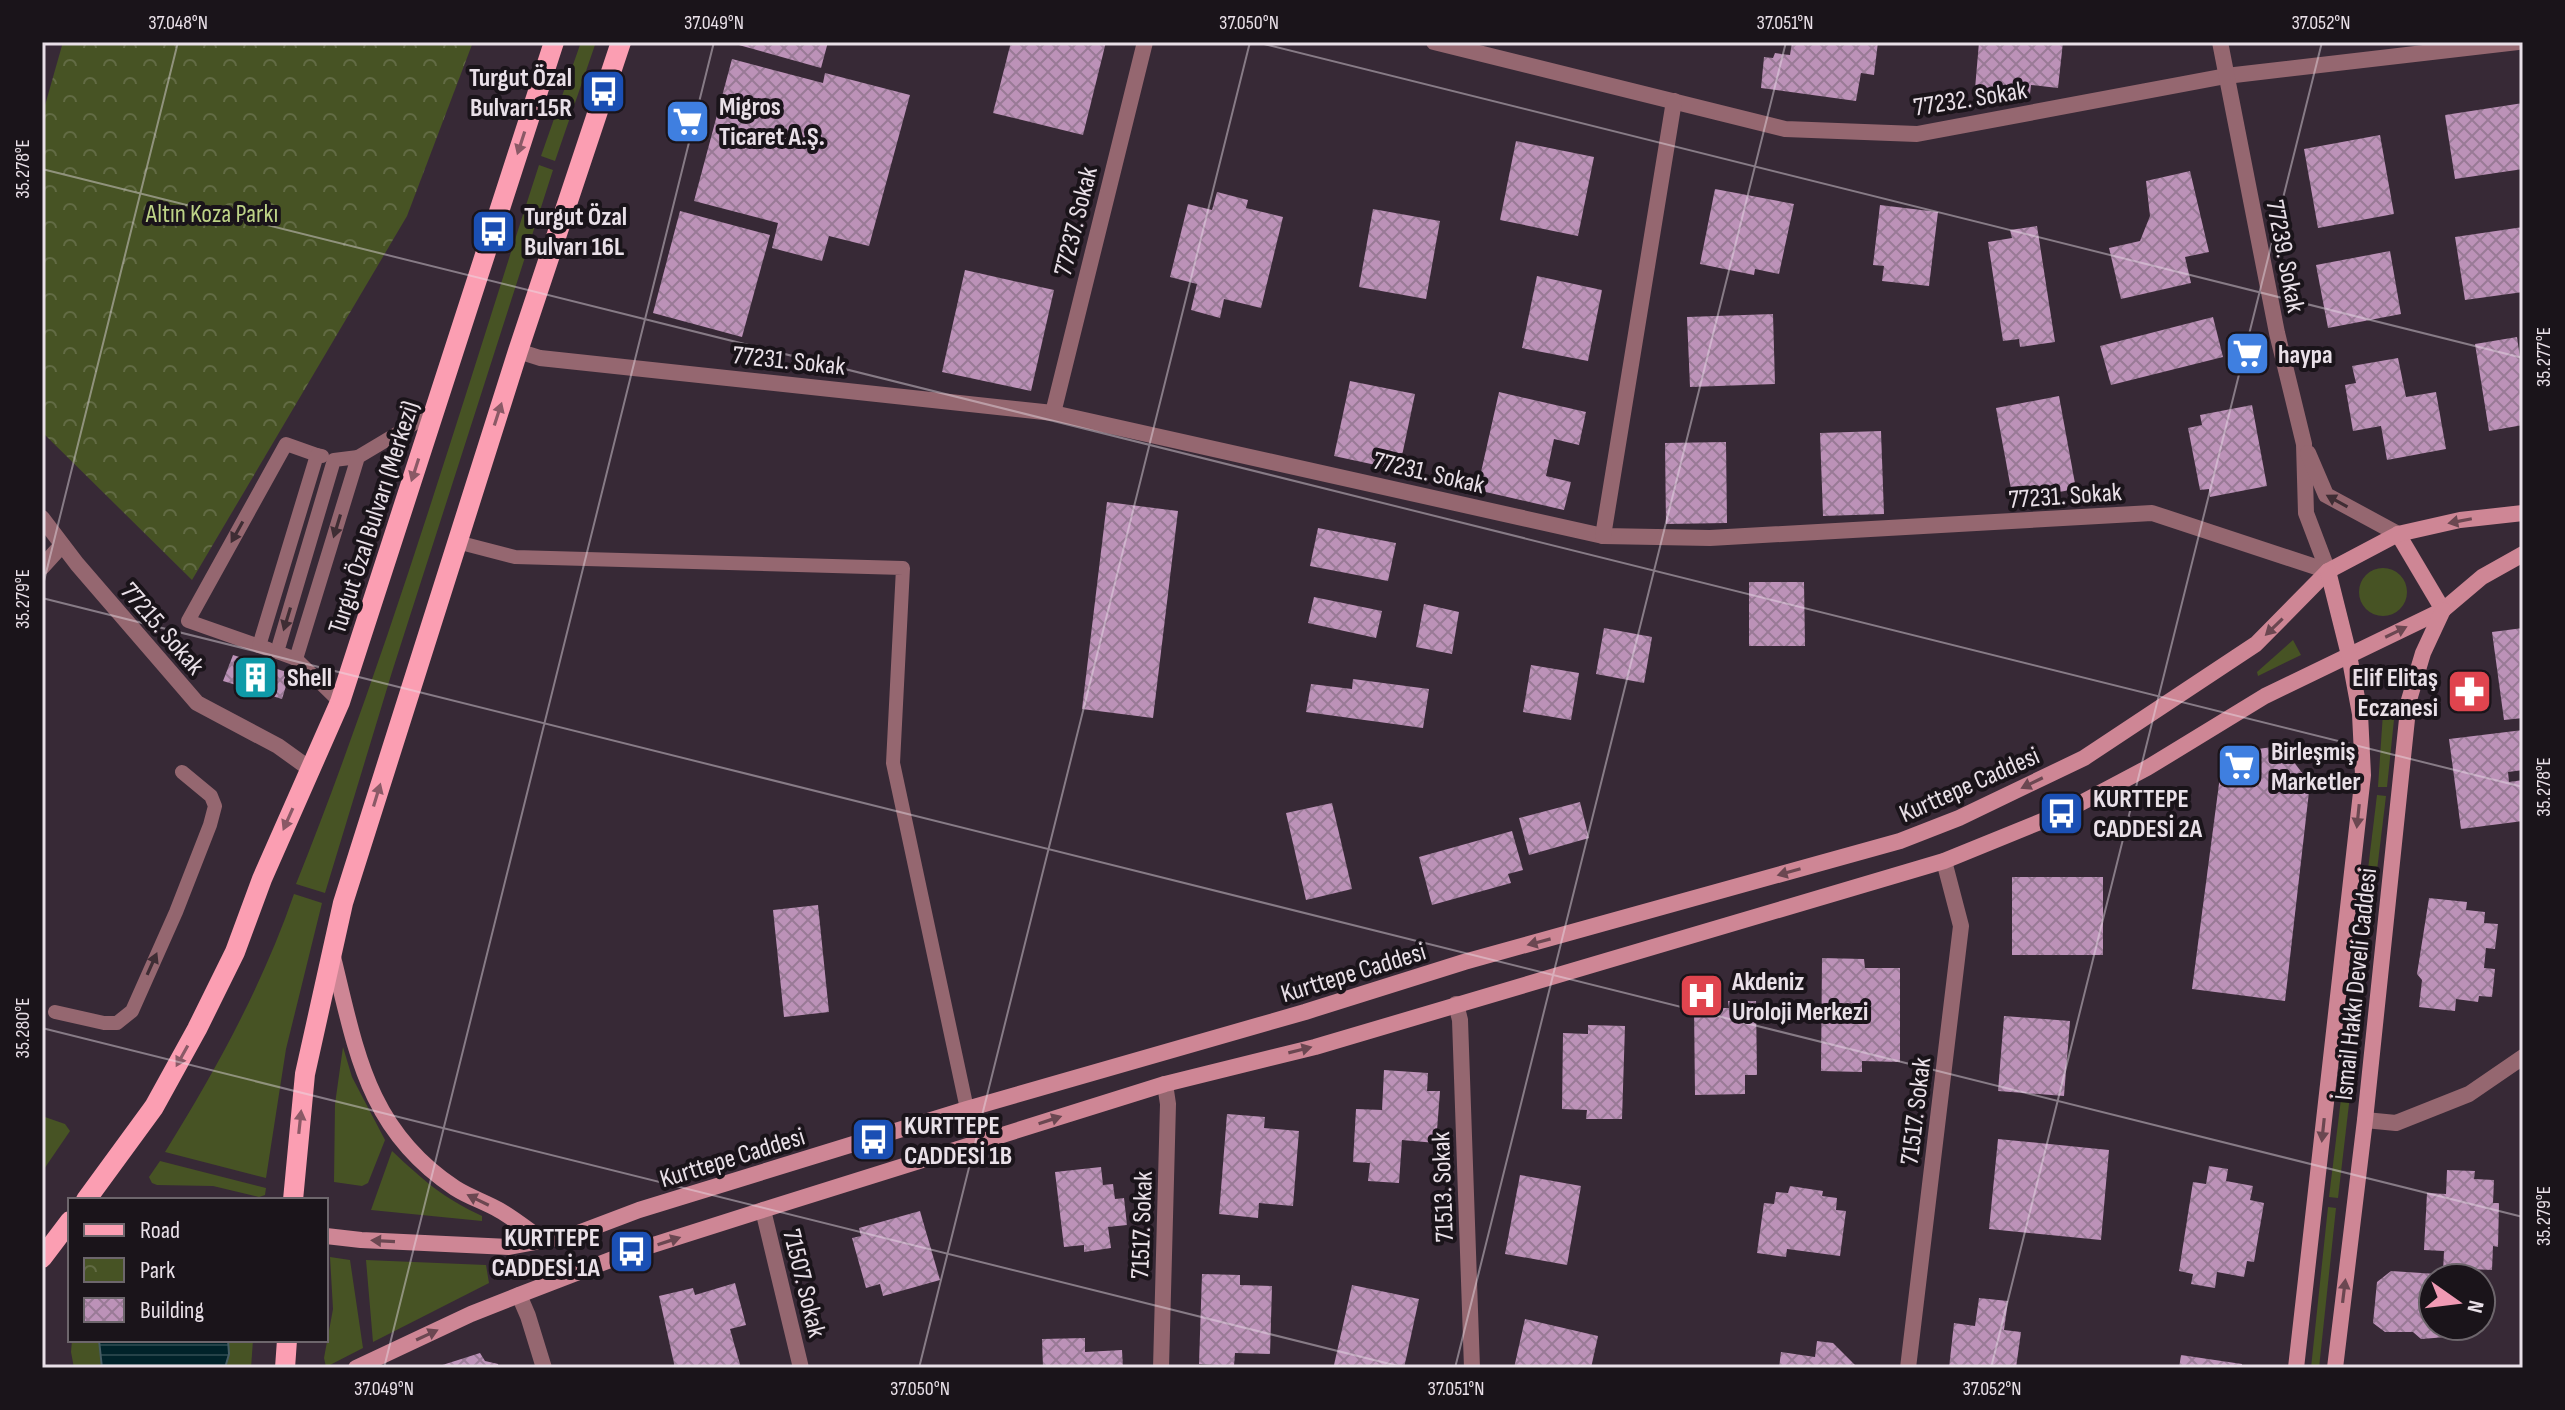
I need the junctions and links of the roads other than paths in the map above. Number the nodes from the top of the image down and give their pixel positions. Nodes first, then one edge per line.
1 (554, 42) edge
2 (621, 42) edge
3 (1145, 42) edge
4 (1434, 42) edge
5 (2220, 42) edge
6 (2518, 42) edge
7 (2226, 76) junction
8 (1674, 101) junction
9 (518, 351) junction
10 (435, 411) junction
11 (1053, 413) junction
12 (2304, 444) junction
13 (317, 455) junction
14 (358, 457) junction
15 (334, 460) junction
16 (2523, 513) edge
17 (42, 518) edge
18 (2398, 534) junction
19 (1603, 536) junction
20 (457, 542) junction
21 (62, 545) junction
22 (2523, 554) edge
23 (42, 567) edge
24 (2328, 571) junction
25 (2443, 610) junction
26 (259, 646) junction
27 (277, 652) junction
28 (2349, 655) junction
29 (296, 659) junction
30 (340, 702) junction
31 (310, 769) junction
32 (182, 772) dead end
33 (1944, 861) junction
34 (332, 951) junction
35 (1456, 1004) junction
36 (55, 1012) dead end
37 (2523, 1057) edge
38 (1165, 1084) junction
39 (967, 1109) junction
40 (2365, 1120) junction
41 (87, 1198) edge
42 (293, 1198) edge
43 (763, 1210) junction
44 (68, 1224) edge
45 (328, 1236) edge
46 (544, 1241) junction
47 (68, 1249) edge
48 (42, 1258) edge
49 (519, 1295) junction
50 (287, 1342) edge
51 (285, 1368) edge
52 (356, 1368) edge
53 (544, 1368) edge
54 (801, 1368) edge
55 (1161, 1368) edge
56 (1472, 1368) edge
57 (1908, 1368) edge
58 (2296, 1368) edge
59 (2335, 1368) edge

1 -> 10 main road, Turgut Özal Bulvarı (Merkezi)
2 - 9 main road
3 - 11 street, 77237. Sokak
4 - 8 street, 77232. Sokak
5 - 7 street, 77239. Sokak
6 - 7 street, 77232. Sokak
7 - 8 street, 77232. Sokak
7 - 12 street, 77239. Sokak
8 - 19 street
9 - 11 street, 77231. Sokak
20 -> 9 main road
10 - 14 lane
10 -> 30 main road, Turgut Özal Bulvarı (Merkezi)
11 - 19 street, 77231. Sokak
18 -> 12 street
12 - 24 street, 77239. Sokak
13 - 15 lane
13 - 26 lane
13 -> 26 lane
14 - 15 lane
14 -> 29 lane
15 -> 27 lane
16 -> 18 main road
17 - 21 street, 77215. Sokak
18 - 24 main road, Kurttepe Caddesi
18 - 25 main road
19 - 24 street, 77231. Sokak
34 -> 20 main road
20 - 39 lane
21 - 23 street
21 - 31 street, 77215. Sokak
22 - 25 main road
24 - 28 main road, İsmail Hakkı Develi Caddesi
24 -> 39 main road, Kurttepe Caddesi
28 -> 25 main road
25 - 40 main road, İsmail Hakkı Develi Caddesi
26 - 27 lane
27 - 29 lane
28 - 33 main road
28 -> 58 main road, İsmail Hakkı Develi Caddesi
29 - 30 lane
30 - 31 main road, Turgut Özal Bulvarı (Merkezi)
31 -> 41 main road, Turgut Özal Bulvarı (Merkezi)
36 -> 32 lane
33 - 35 main road
33 - 57 street, 71517. Sokak
42 -> 34 main road
46 -> 34 main road
38 -> 35 main road
35 - 56 street, 71513. Sokak
37 - 40 street
43 -> 38 main road
38 - 55 street, 71517. Sokak
39 - 46 main road, Kurttepe Caddesi
59 -> 40 main road, İsmail Hakkı Develi Caddesi
49 -> 43 main road
43 - 54 street, 71507. Sokak
44 - 48 main road
46 -> 45 main road, Kurttepe Caddesi
47 - 48 main road
52 -> 49 main road
49 - 53 street
50 - 51 main road

